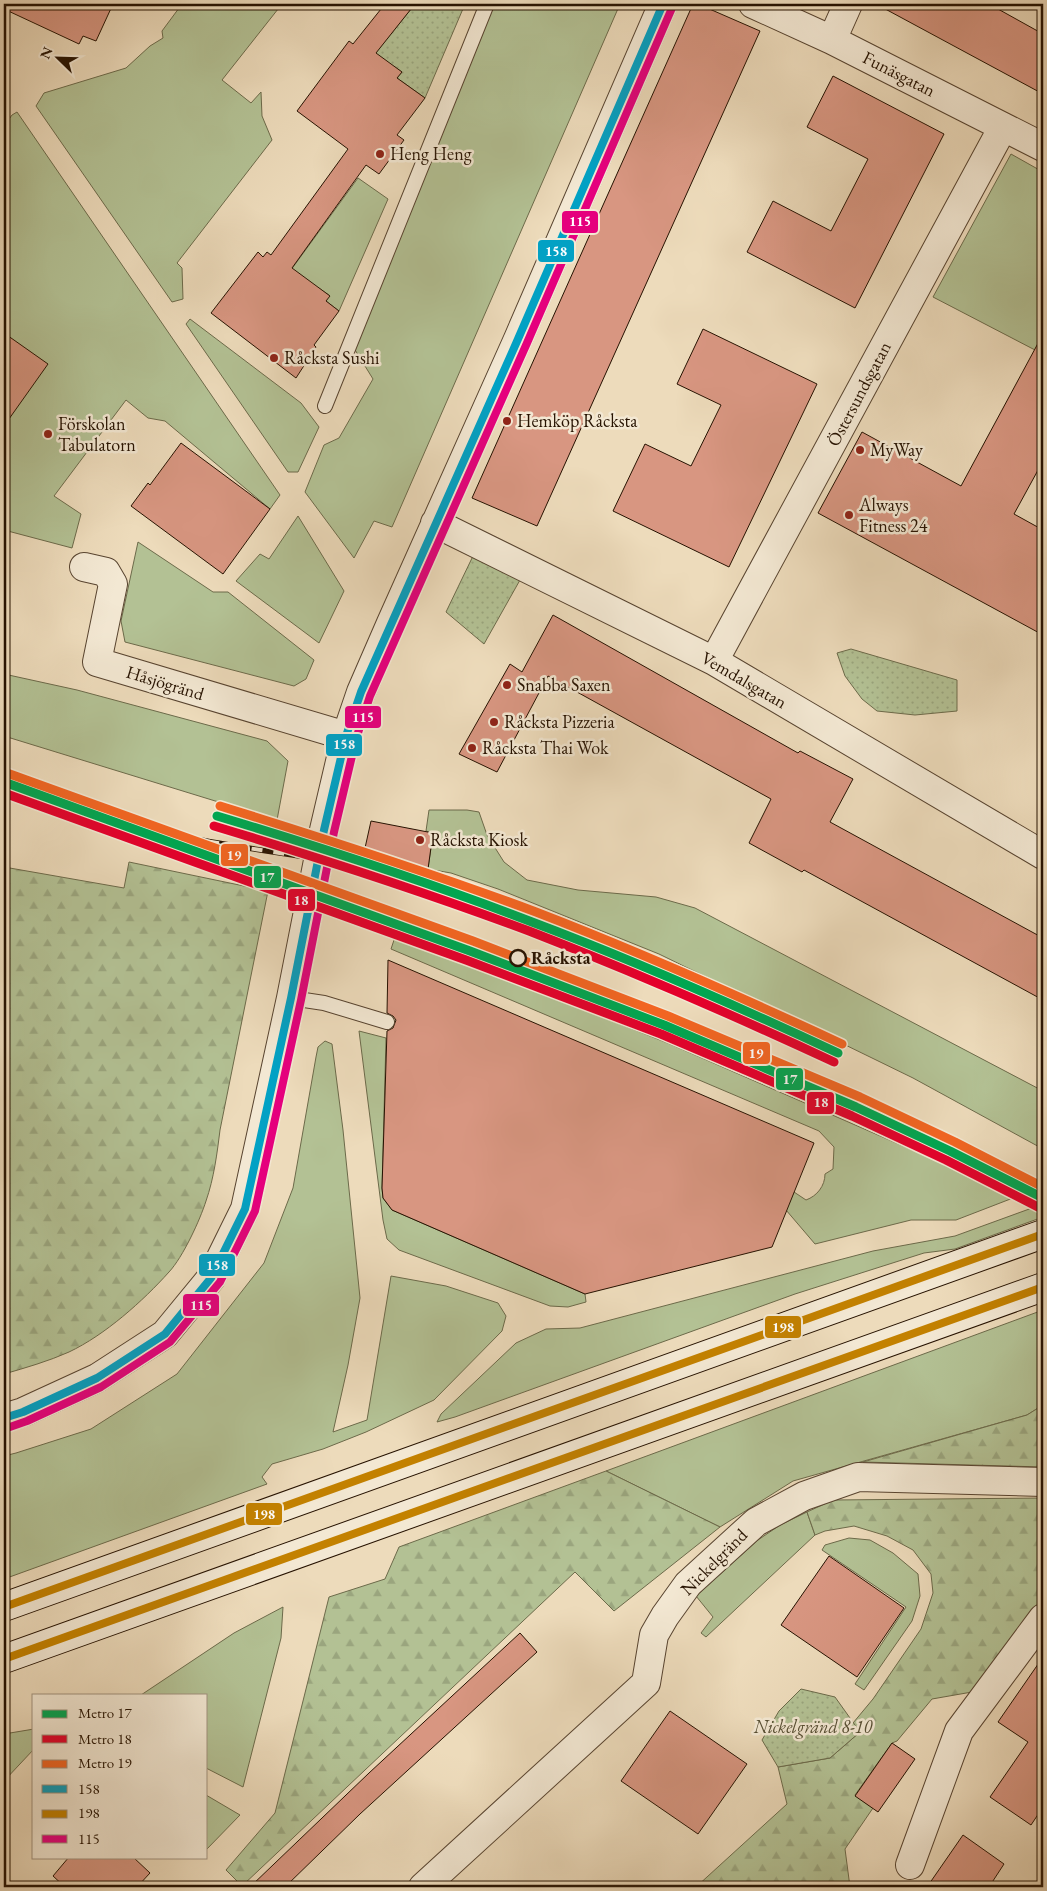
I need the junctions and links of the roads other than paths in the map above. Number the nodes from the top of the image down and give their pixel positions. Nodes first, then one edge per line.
1 (487, 4) edge
2 (663, 4) edge
3 (754, 4) edge
4 (848, 4) edge
5 (832, 40) junction
6 (1003, 127) junction
7 (1043, 147) edge
8 (325, 406) dead end
9 (436, 523) junction
10 (84, 567) dead end
11 (714, 661) junction
12 (346, 736) junction
13 (1043, 855) edge
14 (291, 998) junction
15 (387, 1022) dead end
16 (1043, 1234) edge
17 (1043, 1287) edge
18 (4, 1418) edge
19 (1043, 1482) edge
20 (4, 1607) edge
21 (1043, 1618) edge
22 (4, 1659) edge
23 (910, 1865) dead end
24 (423, 1887) edge

1 - 8 lane
2 - 9 street
3 - 5 street, Funäsgatan
4 - 5 street
5 - 6 street, Funäsgatan
6 - 7 street, Funäsgatan
6 - 11 street, Östersundsgatan
9 - 11 street, Vemdalsgatan
9 - 12 street
10 - 12 street, Håsjögränd
11 - 13 street, Vemdalsgatan
12 - 14 street
14 - 15 lane
14 - 18 street
16 - 20 street
17 - 22 street
19 - 24 street, Nickelgränd
21 - 23 street

